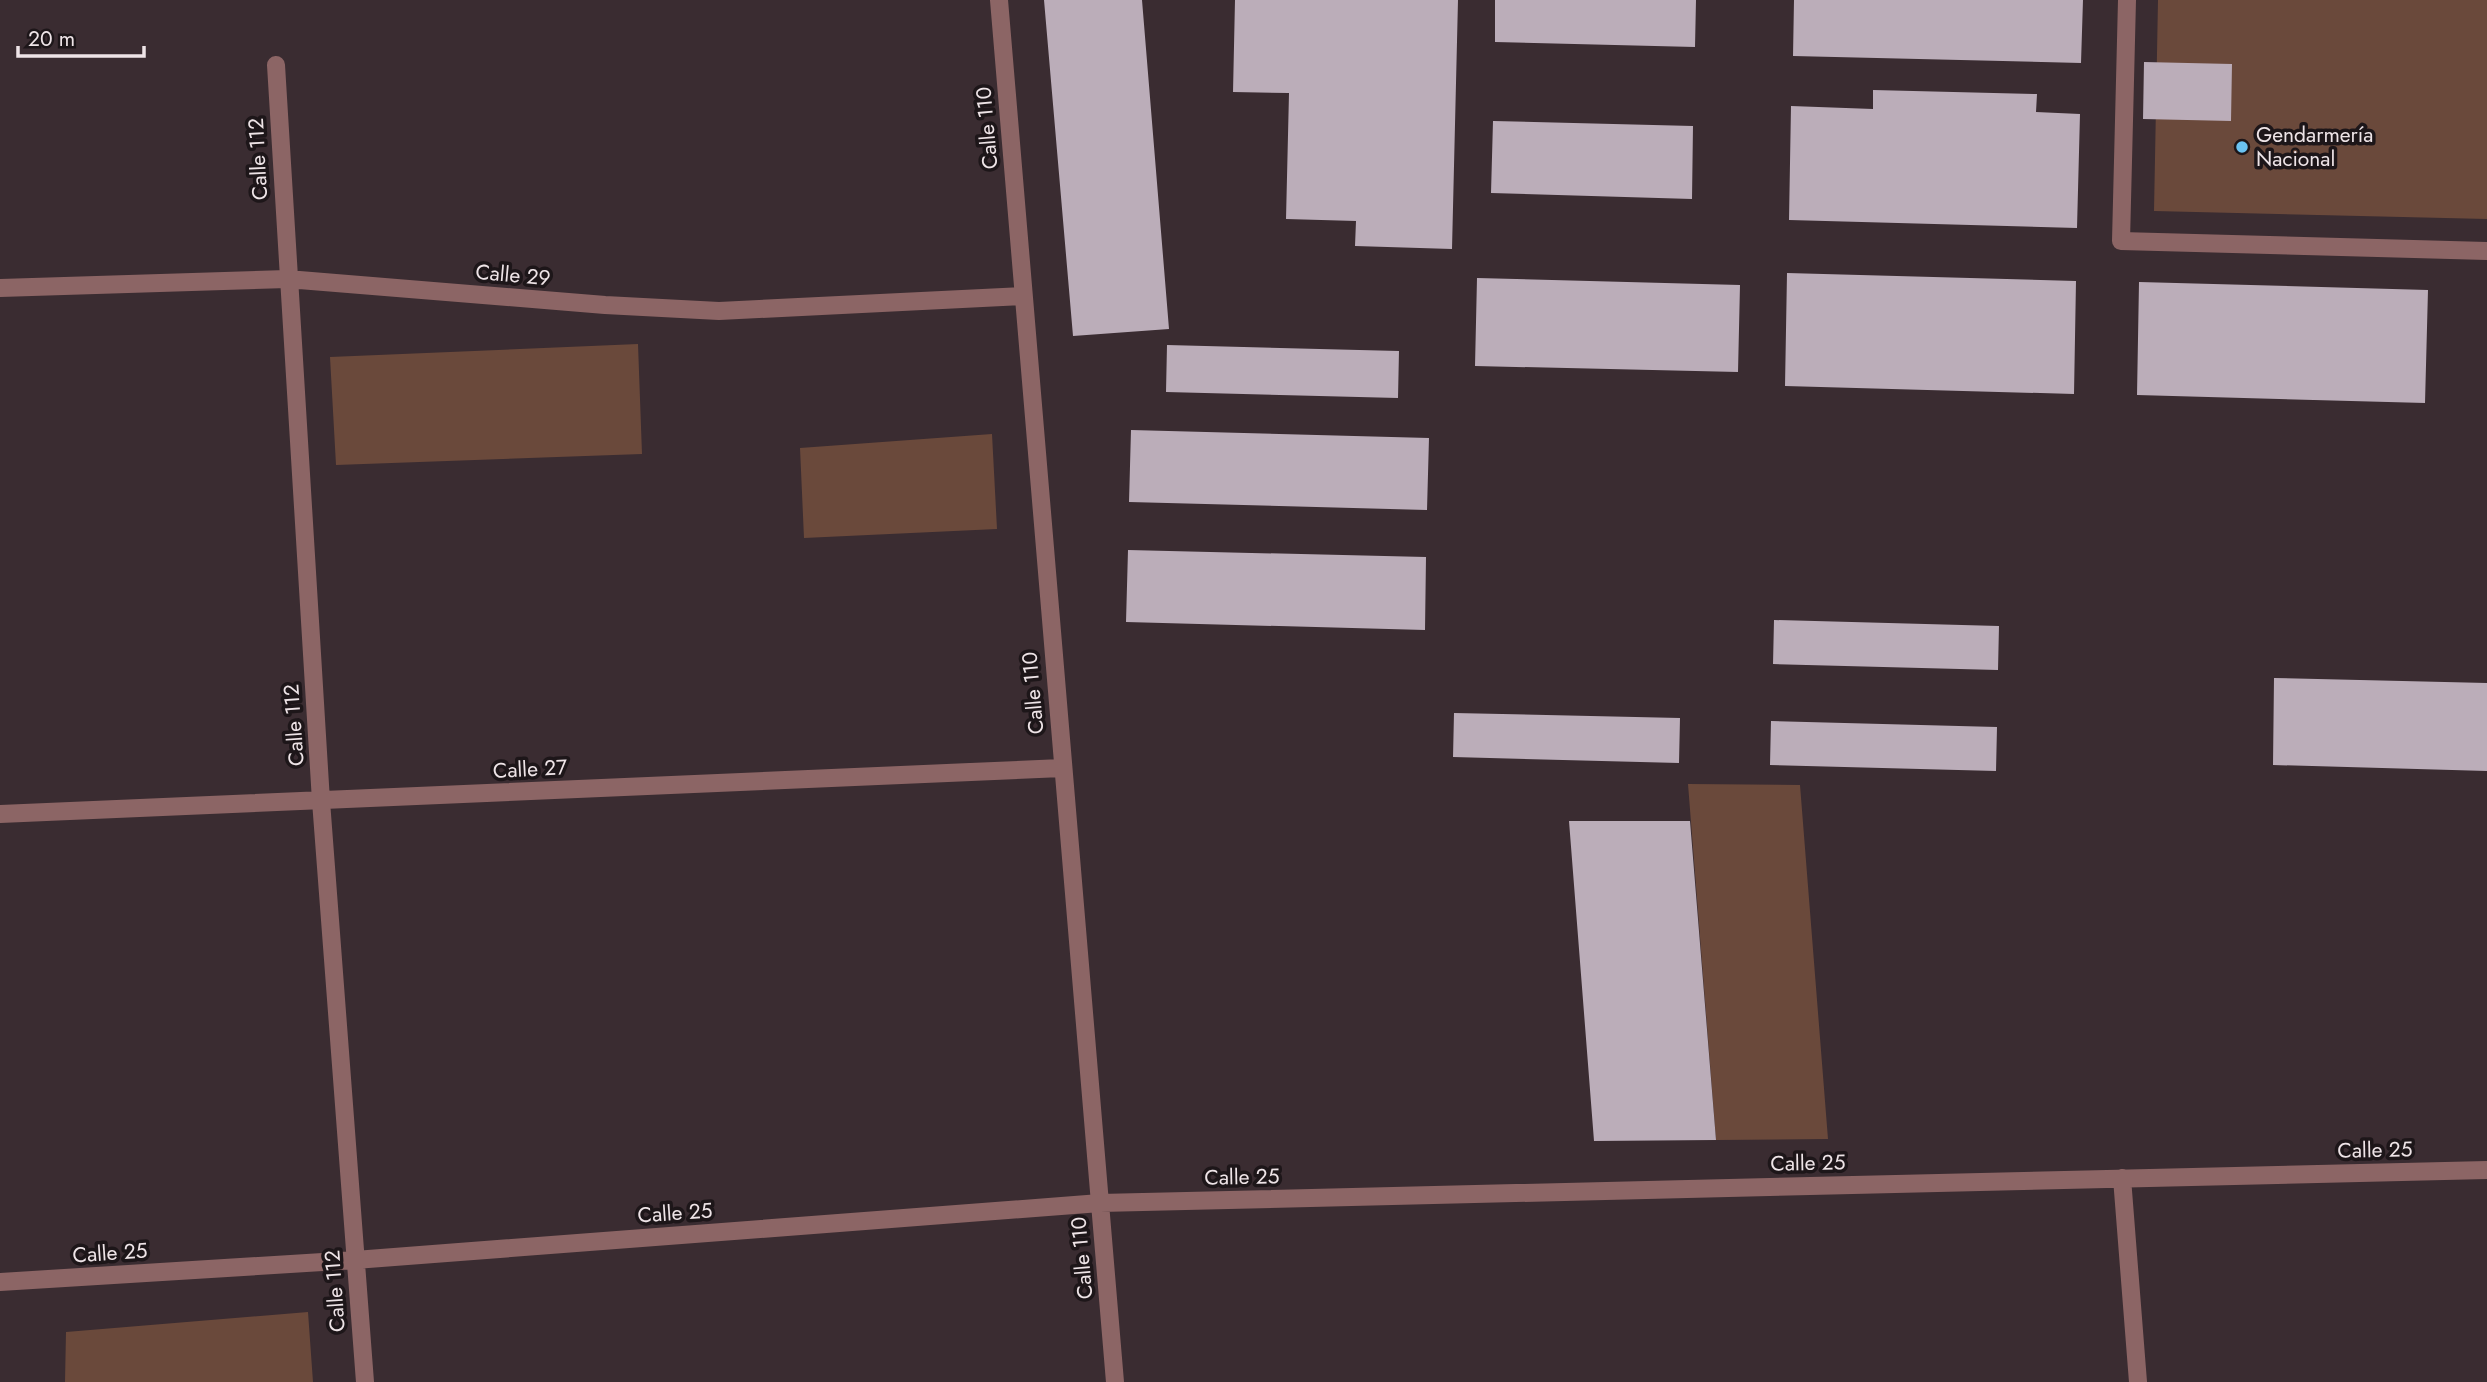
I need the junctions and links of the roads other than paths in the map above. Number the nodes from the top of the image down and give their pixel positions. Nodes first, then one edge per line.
1 (999, 0) edge
2 (2126, 0) edge
3 (276, 65) dead end
4 (2487, 250) edge
5 (287, 279) junction
6 (0, 288) edge
7 (1023, 296) junction
8 (1062, 768) junction
9 (321, 801) junction
10 (0, 814) edge
11 (2487, 1170) edge
12 (2122, 1178) junction
13 (1100, 1203) junction
14 (355, 1260) junction
15 (0, 1283) edge
16 (365, 1382) edge
17 (1115, 1382) edge
18 (2138, 1382) edge

1 - 7 street, Calle 110
2 - 4 street
3 - 5 street, Calle 112
5 - 6 street, Calle 29
5 - 7 street, Calle 29
5 - 9 street, Calle 112
7 - 8 street, Calle 110
8 - 9 street, Calle 27
8 - 13 street, Calle 110
9 - 10 street, Calle 27
9 - 14 street, Calle 112
11 - 12 street, Calle 25
12 - 13 street, Calle 25
12 - 18 street
13 - 14 street, Calle 25
13 - 17 street, Calle 110
14 - 15 street, Calle 25
14 - 16 street, Calle 112

